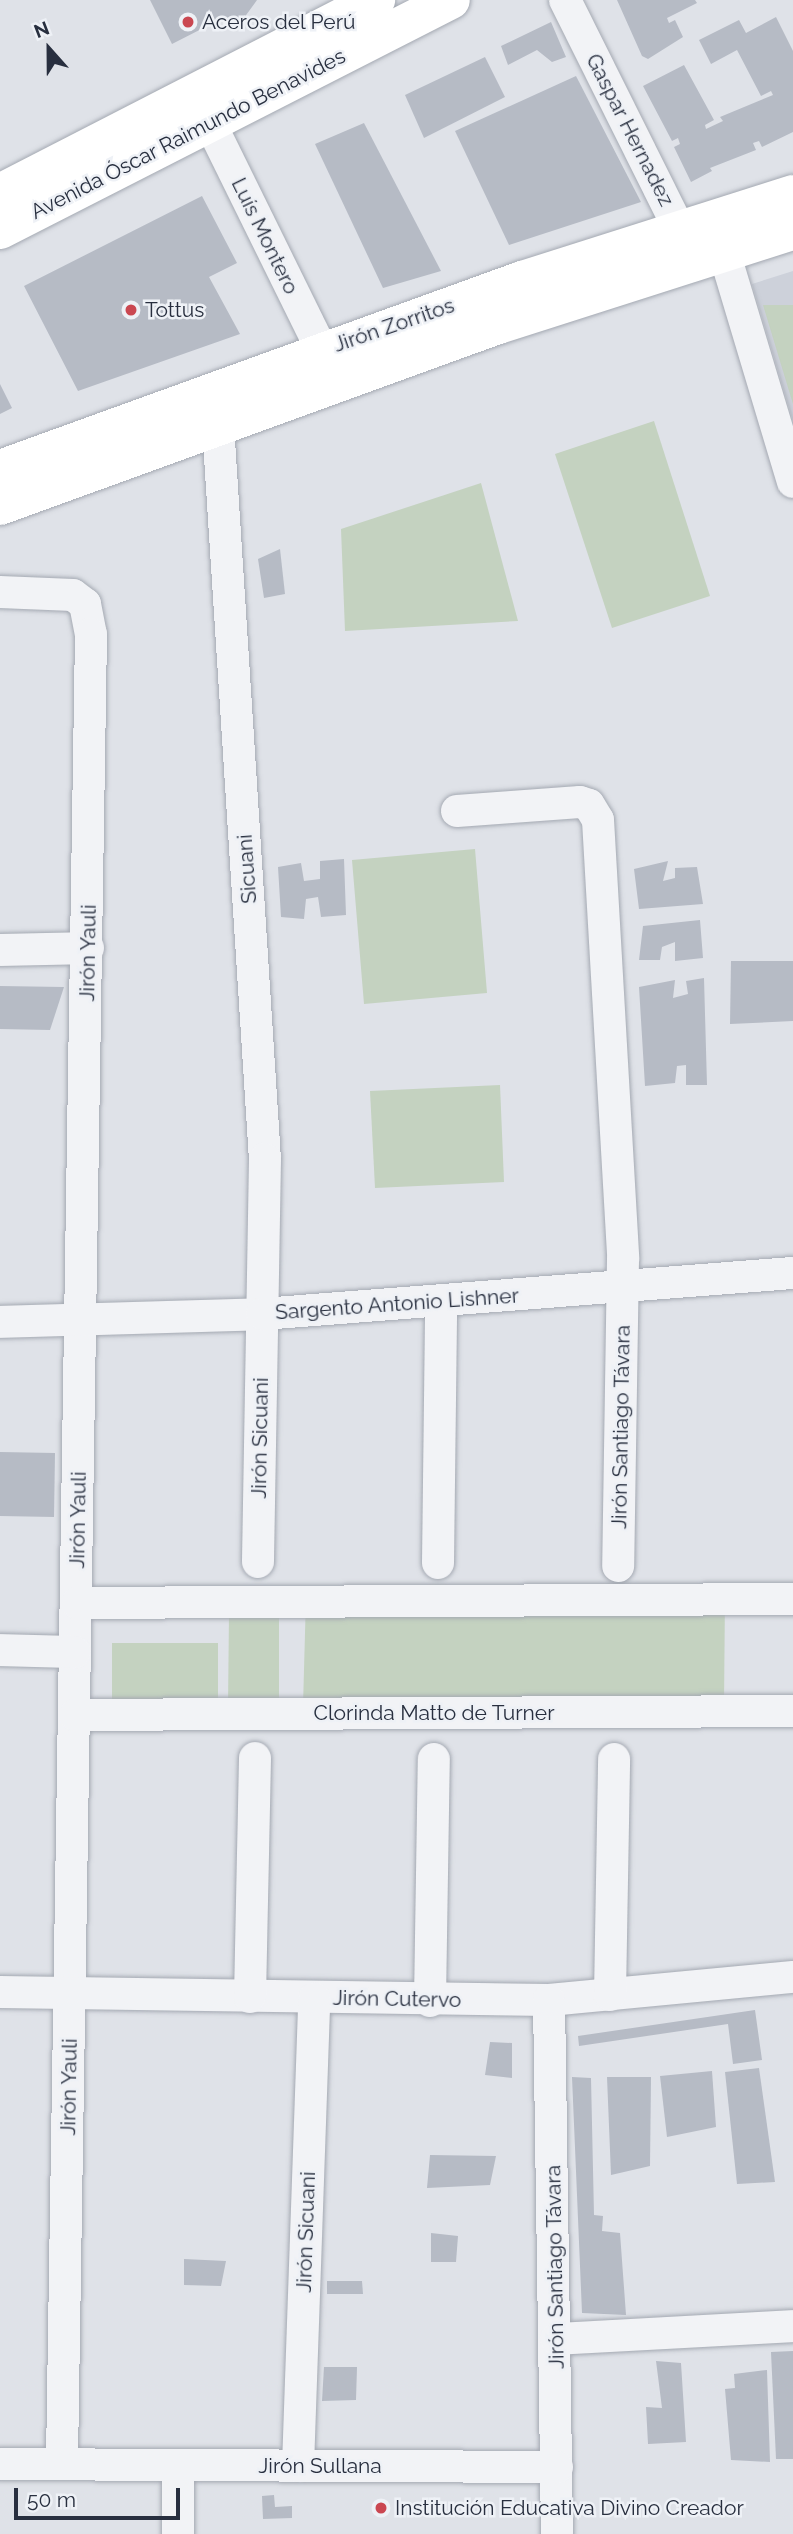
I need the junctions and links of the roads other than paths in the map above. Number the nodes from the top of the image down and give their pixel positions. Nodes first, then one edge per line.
1 (376, 0) edge
2 (451, 0) edge
3 (565, 0) edge
4 (209, 121) junction
5 (0, 193) edge
6 (793, 194) edge
7 (0, 230) edge
8 (793, 231) edge
9 (699, 248) junction
10 (322, 351) junction
11 (218, 425) junction
12 (0, 470) edge
13 (793, 482) edge
14 (0, 506) edge
15 (0, 592) edge
16 (457, 811) dead end
17 (88, 948) junction
18 (0, 950) edge
19 (793, 1273) edge
20 (623, 1288) junction
21 (441, 1301) junction
22 (262, 1314) junction
23 (80, 1321) junction
24 (0, 1322) edge
25 (258, 1562) dead end
26 (438, 1563) dead end
27 (618, 1566) dead end
28 (793, 1600) edge
29 (77, 1603) junction
30 (0, 1650) edge
31 (75, 1652) junction
32 (793, 1711) edge
33 (75, 1715) junction
34 (255, 1758) dead end
35 (434, 1759) dead end
36 (614, 1759) dead end
37 (793, 1977) edge
38 (0, 1992) edge
39 (71, 1993) junction
40 (611, 1995) junction
41 (250, 1997) junction
42 (314, 1998) junction
43 (549, 2000) junction
44 (430, 2001) junction
45 (793, 2326) edge
46 (556, 2339) junction
47 (0, 2464) edge
48 (62, 2464) junction
49 (178, 2465) junction
50 (298, 2466) junction
51 (557, 2468) junction
52 (178, 2534) edge
53 (557, 2534) edge

1 - 5 main road, Avenida Óscar Raimundo Benavides
2 - 4 main road, Avenida Óscar Raimundo Benavides
3 - 9 street, Gaspar Hernadez
4 - 7 main road, Avenida Óscar Raimundo Benavides
4 - 10 street, Luís Montero
6 - 9 main road, Jirón Zorritos
8 - 9 main road, Jirón Zorritos
9 - 10 main road, Jirón Zorritos
9 - 11 main road, Jirón Zorritos
9 - 13 street, Gaspar Hernadez
10 - 12 main road, Jirón Zorritos
11 - 14 main road, Jirón Zorritos
11 - 22 street, Sicuani
15 - 17 street, Jirón Yauli
16 - 20 street, Jirón Santiago Távara
17 - 18 street
17 - 23 street, Jirón Yauli
19 - 20 street, Sargento Antonio Lishner
20 - 21 street, Sargento Antonio Lishner
20 - 27 street, Jirón Santiago Távara
21 - 22 street, Sargento Antonio Lishner
21 - 26 street
22 - 23 street, Sargento Antonio Lishner
22 - 25 street, Jirón Sicuani
23 - 24 street, Sargento Antonio Lishner
23 - 29 street, Jirón Yauli
28 - 29 street
29 - 31 street, Jirón Yauli
30 - 31 street
31 - 33 street, Jirón Yauli
32 - 33 street, Clorinda Matto de Turner
33 - 39 street, Jirón Yauli
34 - 41 street
35 - 44 street
36 - 40 street
37 - 40 street, Jirón Cutervo
38 - 39 street, Jirón Cutervo
39 - 41 street, Jirón Cutervo
39 - 48 street, Jirón Yauli
40 - 43 street, Jirón Cutervo
41 - 42 street, Jirón Cutervo
42 - 44 street, Jirón Cutervo
42 - 50 street, Jirón Sicuani
43 - 44 street, Jirón Cutervo
43 - 46 street, Jirón Santiago Távara
45 - 46 street
46 - 51 street, Jirón Santiago Távara
47 - 48 street, Jirón Sullana
48 - 49 street, Jirón Sullana
49 - 50 street, Jirón Sullana
49 - 52 street
50 - 51 street, Jirón Sullana
51 - 53 street, Jirón Santiago Távara

